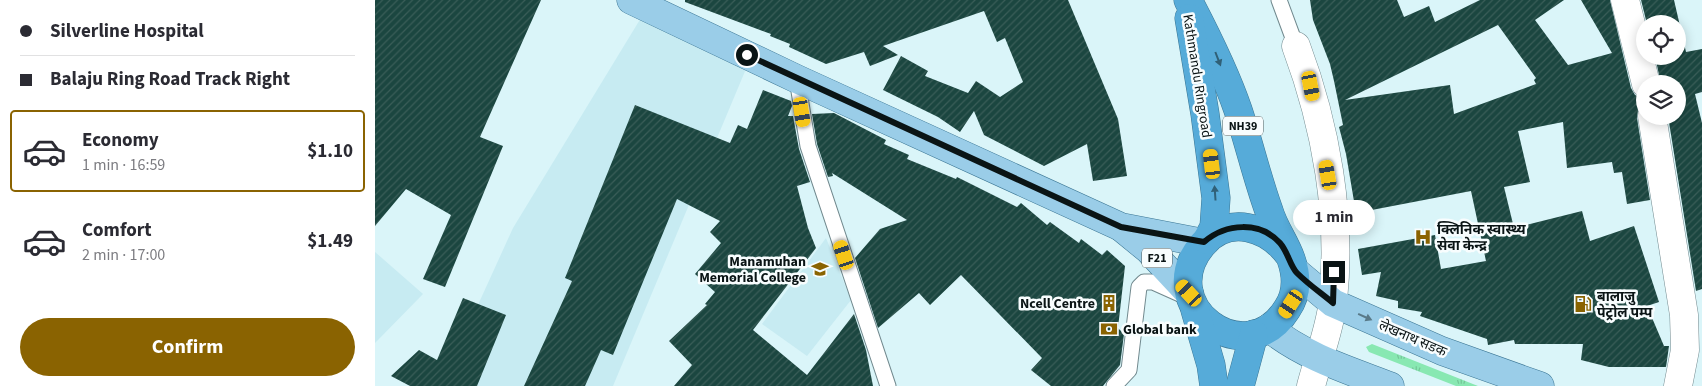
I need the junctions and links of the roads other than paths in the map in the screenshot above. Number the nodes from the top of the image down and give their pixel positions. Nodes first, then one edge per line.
1 (631, 0) edge
2 (1187, 0) edge
3 (1279, 0) edge
4 (1625, 0) edge
5 (1296, 46) joint
6 (1644, 75) edge
7 (797, 79) junction
8 (1654, 125) edge
9 (1121, 227) junction
10 (1205, 241) junction
11 (1292, 263) junction
12 (1191, 300) junction
13 (1333, 303) junction
14 (1261, 331) junction
15 (1318, 359) junction
16 (1129, 370) junction
17 (888, 386) edge
18 (1114, 386) edge
19 (1132, 386) edge
20 (1214, 386) edge
21 (1240, 386) edge
22 (1311, 386) edge
23 (1390, 386) edge
24 (1540, 386) edge
25 (1678, 386) edge

1 - 7 main road, F21
10 -> 2 highway, Kathmandu Ringroad / NH39
2 -> 11 highway, Kathmandu Ringroad / NH39
3 - 5 lane
4 - 6 street
5 - 13 street
7 - 9 main road, F21
7 - 17 lane
8 - 25 street
9 - 10 main road, F21
9 - 12 main road, F21
10 - 11 highway
10 - 12 highway, Kathmandu Ringroad / NH39
11 - 13 main road, लेखनाथ सडक
11 - 14 highway, Kathmandu Ringroad / NH39
12 - 14 highway
12 - 16 lane
12 - 20 highway, Kathmandu Ringroad / NH39
13 - 15 street
13 -> 24 main road, लेखनाथ सडक
14 - 15 main road
14 - 21 highway
15 - 22 street
15 - 23 main road
16 - 18 lane
16 - 19 lane

